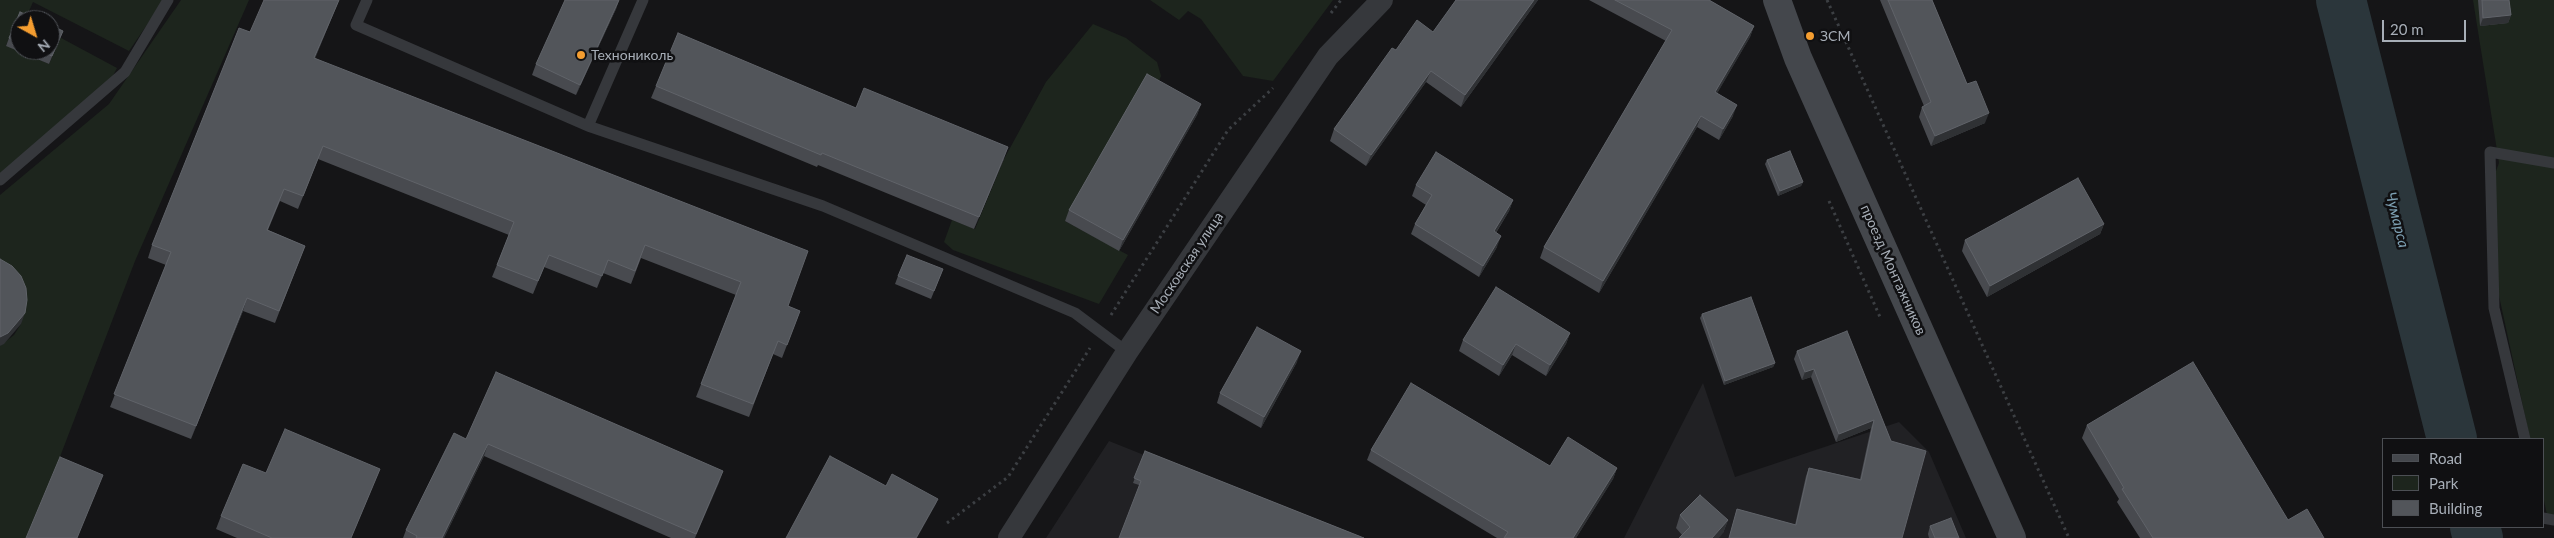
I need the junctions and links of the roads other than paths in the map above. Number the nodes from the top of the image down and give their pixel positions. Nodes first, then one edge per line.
1 (168, 0) edge
2 (367, 0) edge
3 (643, 0) edge
4 (1382, 0) edge
5 (1777, 0) edge
6 (588, 126) junction
7 (2554, 163) edge
8 (0, 180) edge
9 (1126, 352) junction
10 (2524, 438) edge
11 (1009, 538) edge
12 (2012, 538) edge

1 - 8 lane
2 - 6 lane
3 - 6 lane
4 - 9 street, Московская улица
5 - 12 main road, проезд Монтажников
6 - 9 lane
7 - 10 lane
9 - 11 street, Московская улица

